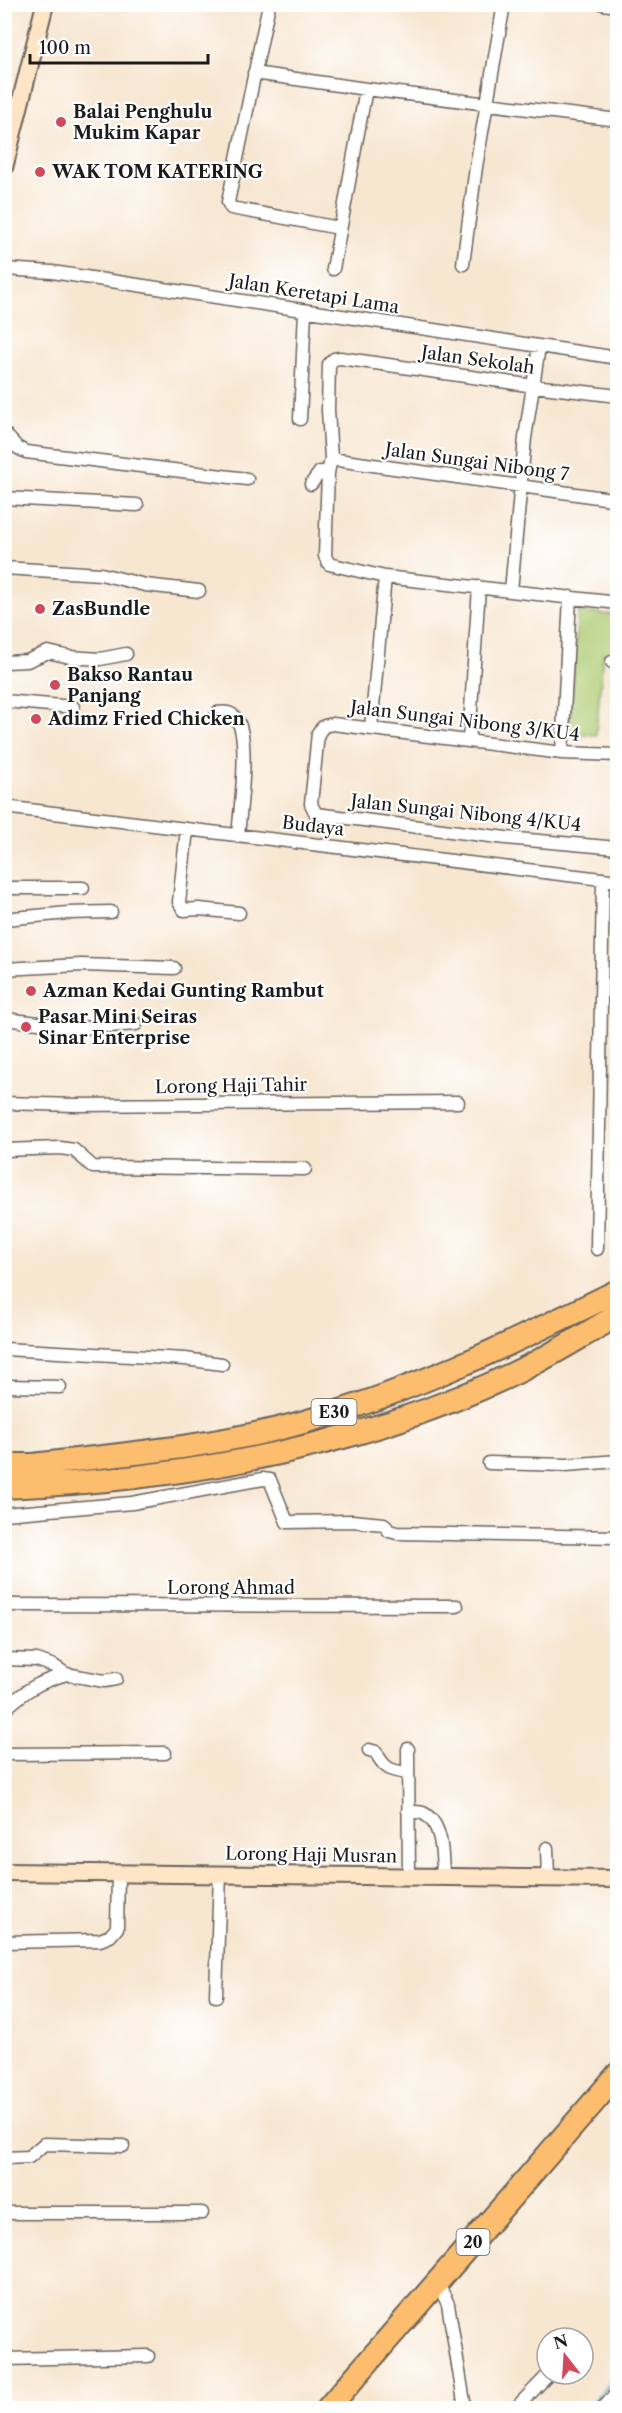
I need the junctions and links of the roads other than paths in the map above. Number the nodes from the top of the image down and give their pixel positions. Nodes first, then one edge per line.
1 (45, 4) edge
2 (269, 4) edge
3 (504, 4) edge
4 (603, 4) edge
5 (618, 6) edge
6 (254, 73) junction
7 (366, 89) junction
8 (488, 103) junction
9 (618, 120) edge
10 (4, 168) edge
11 (339, 228) junction
12 (463, 264) dead end
13 (4, 269) edge
14 (333, 269) dead end
15 (305, 311) junction
16 (539, 347) junction
17 (618, 358) edge
18 (534, 386) junction
19 (618, 396) edge
20 (300, 419) dead end
21 (4, 433) edge
22 (331, 459) junction
23 (328, 473) junction
24 (248, 479) dead end
25 (311, 484) dead end
26 (520, 486) junction
27 (4, 498) edge
28 (618, 500) edge
29 (137, 505) dead end
30 (4, 568) edge
31 (385, 577) junction
32 (479, 587) junction
33 (199, 591) dead end
34 (511, 591) junction
35 (570, 597) junction
36 (618, 603) edge
37 (126, 654) dead end
38 (4, 662) edge
39 (4, 701) edge
40 (74, 708) dead end
41 (217, 713) dead end
42 (371, 728) junction
43 (469, 740) junction
44 (562, 753) junction
45 (618, 755) edge
46 (4, 807) edge
47 (313, 810) joint
48 (187, 829) junction
49 (238, 836) junction
50 (618, 848) edge
51 (603, 879) junction
52 (618, 881) edge
53 (4, 888) edge
54 (83, 888) dead end
55 (111, 912) dead end
56 (239, 913) dead end
57 (4, 919) edge
58 (174, 968) dead end
59 (4, 969) edge
60 (4, 1019) edge
61 (136, 1024) dead end
62 (458, 1101) dead end
63 (4, 1103) edge
64 (4, 1150) edge
65 (305, 1169) dead end
66 (597, 1249) dead end
67 (618, 1291) edge
68 (618, 1315) edge
69 (4, 1349) edge
70 (222, 1364) dead end
71 (4, 1386) edge
72 (60, 1387) dead end
73 (618, 1461) edge
74 (489, 1463) dead end
75 (4, 1465) edge
76 (34, 1475) junction
77 (4, 1487) edge
78 (4, 1515) edge
79 (618, 1537) edge
80 (4, 1605) edge
81 (458, 1606) dead end
82 (4, 1659) edge
83 (66, 1674) junction
84 (116, 1679) dead end
85 (4, 1710) edge
86 (408, 1749) dead end
87 (369, 1750) dead end
88 (165, 1753) dead end
89 (4, 1755) edge
90 (408, 1773) junction
91 (408, 1811) junction
92 (547, 1848) dead end
93 (4, 1872) edge
94 (118, 1873) junction
95 (220, 1874) junction
96 (409, 1876) junction
97 (443, 1876) junction
98 (548, 1878) junction
99 (618, 1879) edge
100 (4, 1942) edge
101 (216, 1996) dead end
102 (618, 2074) edge
103 (123, 2146) dead end
104 (4, 2158) edge
105 (4, 2213) edge
106 (202, 2213) dead end
107 (437, 2282) junction
108 (148, 2356) dead end
109 (4, 2359) edge
110 (538, 2386) edge
111 (618, 2392) edge
112 (328, 2408) edge
113 (605, 2408) edge
114 (465, 2409) edge
115 (516, 2409) edge

1 - 10 street
2 - 6 street
3 - 8 street
4 - 5 street
6 - 7 street
6 - 11 street
7 - 8 street
7 - 11 street
8 - 9 street
8 - 12 street
11 - 14 street
13 - 15 street, Jalan Keretapi Lama
15 - 16 street, Jalan Keretapi Lama
15 - 20 street
16 - 17 street, Jalan Keretapi Lama
16 - 18 street
18 - 19 street, Jalan Sekolah
18 - 22 street, Jalan Sekolah
18 - 26 street
21 - 24 street
22 - 23 street
22 - 26 street, Jalan Sungai Nibong 7
23 - 25 street
23 - 31 street
26 - 28 street, Jalan Sungai Nibong 7
26 - 34 street
27 - 29 street
30 - 33 street
31 - 32 street
31 - 42 street
32 - 34 street
32 - 43 street
34 - 35 street
35 - 36 street
35 - 44 street
37 - 38 street
39 - 40 street
41 - 49 street
42 - 43 street, Jalan Sungai Nibong 3/KU4
42 - 47 street, Jalan Sungai Nibong 3/KU4
43 - 44 street, Jalan Sungai Nibong 3/KU4
44 - 45 street, Jalan Sungai Nibong 3/KU4
46 - 48 street, Budaya
47 - 50 street, Jalan Sungai Nibong 4/KU4
48 - 49 street, Budaya
48 - 56 street
49 - 51 street, Budaya
51 - 52 street, Budaya
51 - 66 street
53 - 54 street
55 - 57 street
58 - 59 street
60 - 61 street
62 - 63 street, Lorong Haji Tahir
64 - 65 street
67 - 76 highway, E30
68 - 76 highway, E30
69 - 70 street
71 - 72 street
73 - 74 street
75 - 76 highway, E30
76 - 77 highway, E30
78 - 79 street
80 - 81 street, Lorong Ahmad
82 - 83 street
83 - 84 street
83 - 85 street
86 - 90 street
87 - 90 street
88 - 89 street
90 - 91 street
91 - 96 street
91 - 97 street
92 - 98 street
93 - 94 street, Lorong Haji Musran
94 - 95 street, Lorong Haji Musran
94 - 100 street
95 - 96 street, Lorong Haji Musran
95 - 101 street
96 - 97 street, Lorong Haji Musran
97 - 98 street, Lorong Haji Musran
98 - 99 street, Lorong Haji Musran
102 - 107 highway, 20
103 - 104 street
105 - 106 street
107 - 112 highway, 20
107 - 114 street
108 - 109 street
110 - 115 street
111 - 113 street

